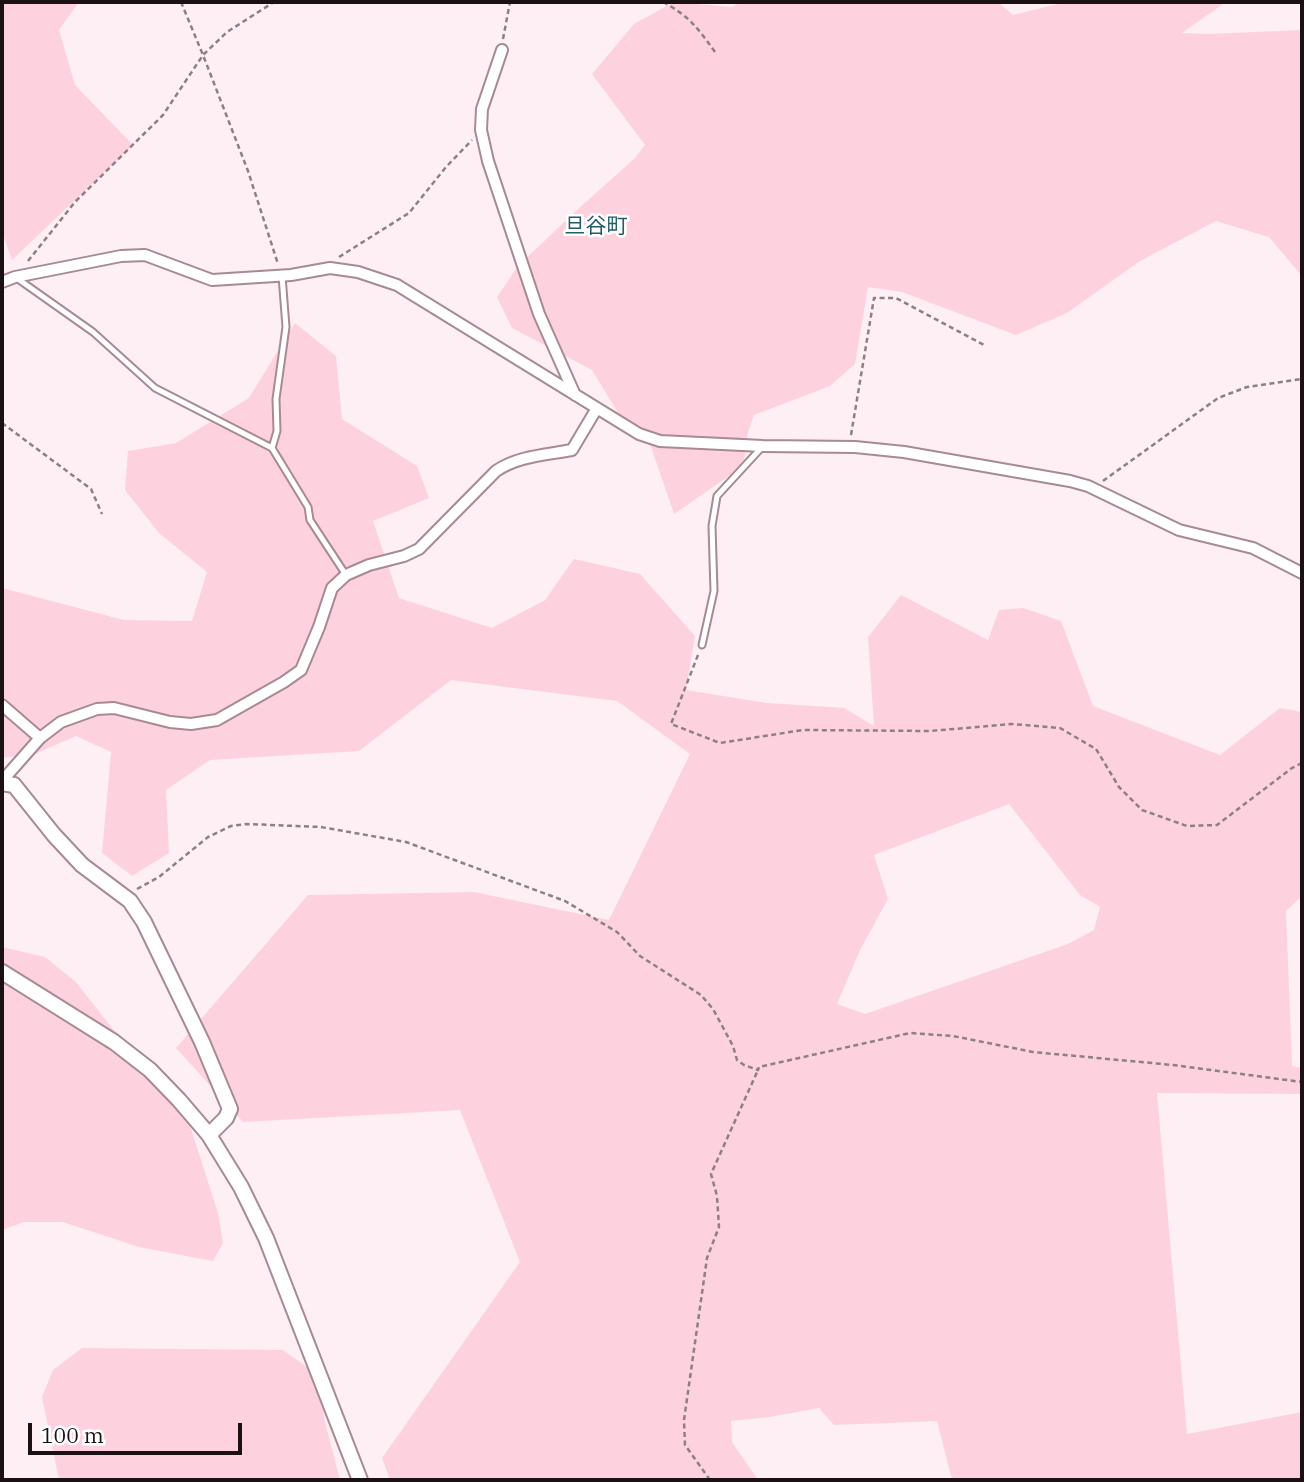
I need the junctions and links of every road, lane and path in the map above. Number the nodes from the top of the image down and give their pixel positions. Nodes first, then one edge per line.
1 (181, 2) edge
2 (274, 2) edge
3 (510, 2) edge
4 (663, 2) edge
5 (502, 50) joint
6 (715, 52) dead end
7 (203, 55) junction
8 (481, 130) junction
9 (324, 269) junction
10 (282, 276) junction
11 (15, 277) junction
12 (2, 282) edge
13 (986, 346) dead end
14 (1302, 379) edge
15 (575, 395) junction
16 (597, 408) junction
17 (2, 423) edge
18 (763, 446) junction
19 (849, 447) junction
20 (272, 448) junction
21 (1092, 489) junction
22 (102, 514) dead end
23 (1302, 573) edge
24 (346, 575) junction
25 (702, 645) joint
26 (2, 705) edge
27 (40, 738) junction
28 (1302, 763) edge
29 (2, 782) edge
30 (124, 896) junction
31 (2, 972) edge
32 (758, 1070) junction
33 (1302, 1082) edge
34 (209, 1135) junction
35 (360, 1480) edge
36 (710, 1480) edge

1 - 7 path
2 - 7 path
3 - 5 path
4 - 6 path
5 - 8 street
7 - 10 path
7 - 11 path
8 - 9 path
8 - 15 street
9 - 10 street
9 - 15 street
10 - 11 street
10 - 20 lane
11 - 12 street
11 - 20 lane
13 - 19 path
14 - 21 path
15 - 16 street
16 - 18 street
16 - 24 street
17 - 22 path
18 - 19 street
18 - 25 lane
19 - 21 street
20 - 24 lane
21 - 23 street
24 - 27 street
25 - 28 path
26 - 27 street
27 - 29 street
29 - 30 street
30 - 32 path
30 - 34 street
31 - 34 street
32 - 33 path
32 - 36 path
34 - 35 street

